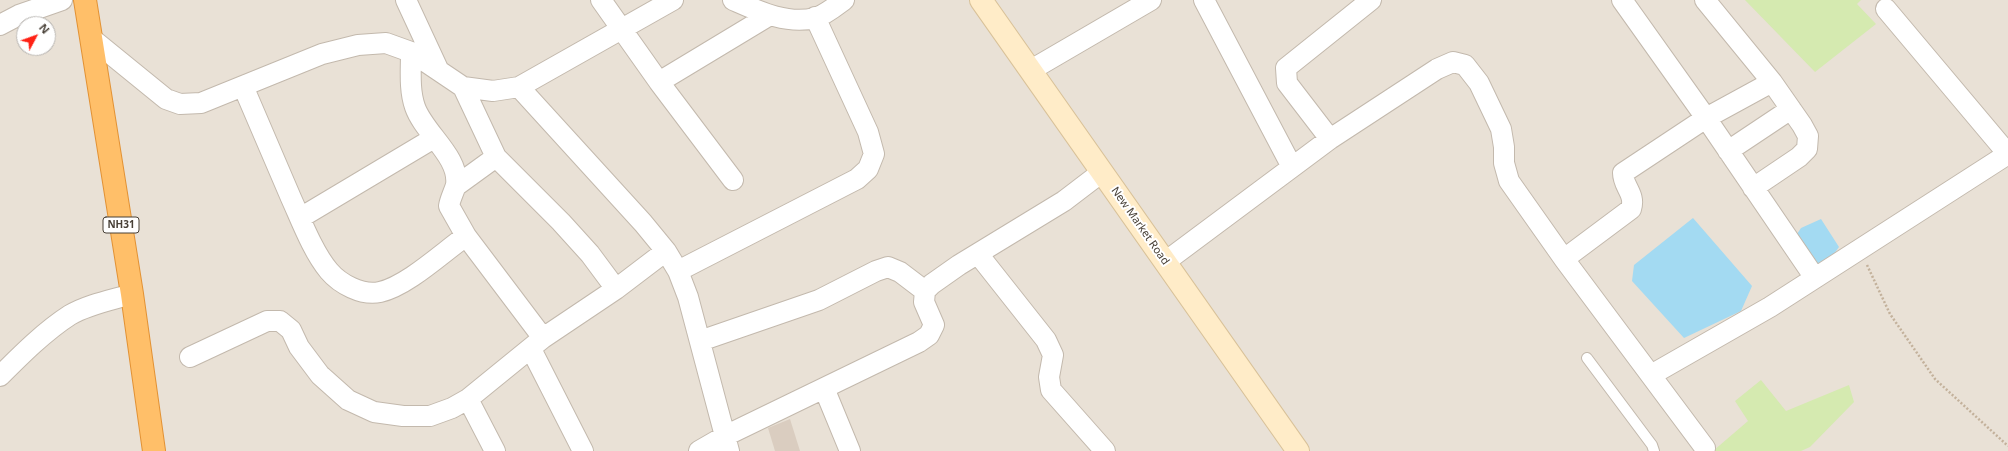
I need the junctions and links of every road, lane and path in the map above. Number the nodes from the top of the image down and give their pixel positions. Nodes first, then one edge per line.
1 (62, 0) edge
2 (85, 0) edge
3 (406, 0) edge
4 (601, 0) edge
5 (673, 0) edge
6 (733, 0) edge
7 (844, 0) edge
8 (981, 0) edge
9 (1151, 0) edge
10 (1204, 0) edge
11 (1371, 0) edge
12 (1622, 0) edge
13 (1705, 0) edge
14 (1886, 9) dead end
15 (770, 15) junction
16 (815, 18) junction
17 (0, 25) edge
18 (622, 28) junction
19 (92, 38) junction
20 (411, 52) junction
21 (438, 70) junction
22 (1030, 70) junction
23 (659, 82) junction
24 (1772, 82) junction
25 (243, 86) junction
26 (463, 87) junction
27 (519, 87) junction
28 (1791, 109) junction
29 (1706, 118) junction
30 (434, 138) junction
31 (1330, 139) junction
32 (1728, 151) junction
33 (2008, 154) edge
34 (496, 158) junction
35 (1292, 167) junction
36 (1102, 172) junction
37 (733, 180) dead end
38 (456, 186) junction
39 (1753, 188) junction
40 (300, 218) junction
41 (466, 236) junction
42 (1860, 250) junction
43 (666, 251) junction
44 (978, 254) junction
45 (1564, 259) junction
46 (1165, 262) junction
47 (678, 271) junction
48 (1815, 278) junction
49 (616, 289) junction
50 (925, 291) junction
51 (132, 294) junction
52 (700, 341) junction
53 (537, 344) junction
54 (190, 357) dead end
55 (1587, 358) dead end
56 (1652, 375) junction
57 (0, 376) edge
58 (824, 388) junction
59 (468, 399) junction
60 (727, 444) edge
61 (2008, 446) edge
62 (487, 447) edge
63 (1705, 448) dead end
64 (1291, 449) edge
65 (154, 451) edge
66 (583, 451) edge
67 (699, 451) edge
68 (850, 451) edge
69 (1105, 451) edge
70 (1654, 451) edge

1 - 17 street
2 - 19 highway, NH31
3 - 21 street
4 - 18 street
5 - 18 street
6 - 15 street
7 - 16 street
8 - 22 street, New Market Road
9 - 22 street
10 - 35 street
11 - 31 street
12 - 29 street
13 - 24 street
14 - 33 street
15 - 16 street
15 - 23 street
16 - 47 street
18 - 23 street
18 - 27 street
19 - 25 street
19 - 51 highway, NH31
20 - 21 street
20 - 25 street
20 - 30 street
21 - 26 street
22 - 36 street, New Market Road
23 - 37 street
24 - 28 street
24 - 29 street
25 - 40 street
26 - 27 street
26 - 34 street
27 - 43 street
28 - 32 street
28 - 39 street
29 - 32 street
29 - 45 street
30 - 38 street
30 - 40 street
31 - 35 street
31 - 45 street
32 - 39 street
33 - 42 street
34 - 38 street
34 - 49 street
35 - 46 street
36 - 44 street
36 - 46 street, New Market Road
38 - 41 street
39 - 48 street
40 - 41 street
41 - 53 street
42 - 48 street
42 - 61 path
43 - 47 street
43 - 49 street
44 - 50 street
44 - 69 street
45 - 56 street
46 - 64 street, New Market Road
47 - 52 street
48 - 56 street
49 - 53 street
50 - 52 street
50 - 58 street
51 - 57 street
51 - 65 highway, NH31
52 - 60 street
53 - 59 street
53 - 66 street
54 - 59 street
55 - 70 lane
56 - 63 street
58 - 60 street
58 - 68 street
59 - 62 street
60 - 67 street

